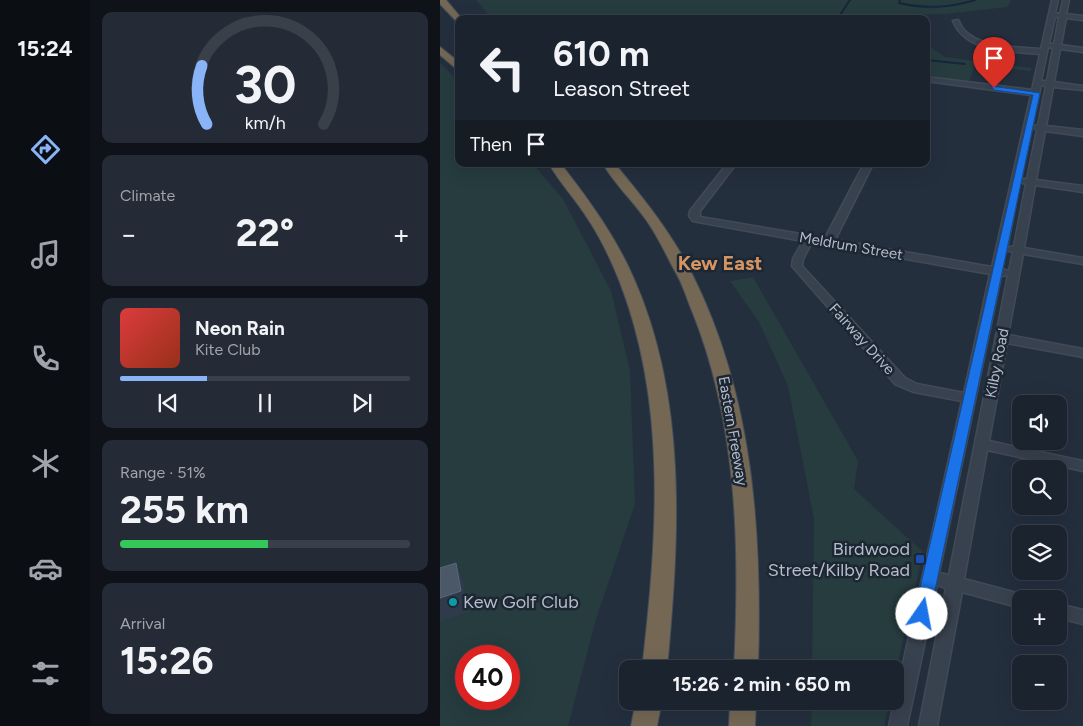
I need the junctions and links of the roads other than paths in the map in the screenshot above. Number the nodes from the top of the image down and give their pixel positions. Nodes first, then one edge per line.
1 (441, 0) edge
2 (454, 0) edge
3 (1055, 0) edge
4 (1066, 0) edge
5 (464, 15) edge
6 (1058, 15) junction
7 (455, 16) edge
8 (1083, 18) edge
9 (956, 21) dead end
10 (1049, 48) junction
11 (440, 50) edge
12 (1083, 50) edge
13 (455, 64) edge
14 (930, 79) edge
15 (1042, 86) junction
16 (1083, 88) edge
17 (1029, 126) junction
18 (1042, 127) junction
19 (1083, 133) edge
20 (557, 167) edge
21 (611, 167) edge
22 (730, 167) edge
23 (867, 167) edge
24 (1018, 180) junction
25 (1032, 182) junction
26 (1083, 189) edge
27 (809, 239) junction
28 (828, 242) junction
29 (1002, 247) junction
30 (1019, 250) junction
31 (1083, 260) edge
32 (997, 272) junction
33 (1014, 274) junction
34 (1002, 338) junction
35 (1083, 353) edge
36 (969, 398) junction
37 (982, 444) junction
38 (1083, 466) edge
39 (930, 577) junction
40 (956, 584) junction
41 (1012, 599) edge
42 (1067, 613) edge
43 (1083, 617) edge
44 (655, 660) edge
45 (746, 660) edge
46 (647, 710) edge
47 (743, 710) edge
48 (644, 726) edge
49 (742, 726) edge
50 (898, 726) edge
51 (928, 726) edge

1 - 7 highway
2 - 5 highway
3 - 6 street, Kilby Road
4 - 6 street, Kilby Road
6 - 8 street
6 - 10 street, Kilby Road
9 - 10 street
10 - 12 street
10 - 15 street, Kilby Road
11 - 13 highway
14 - 15 street
15 - 16 street
15 - 17 street, Kilby Road
15 - 18 street, Kilby Road
17 - 18 street
17 - 24 street, Kilby Road
18 - 19 street
18 - 25 street, Kilby Road
20 - 44 highway
21 - 45 highway, Eastern Freeway
22 - 27 street, Meldrum Street
23 - 28 street
24 - 25 street
24 - 29 street, Kilby Road
25 - 26 street
25 - 30 street, Kilby Road
27 - 28 street, Meldrum Street
27 - 36 street, Fairway Drive
28 - 32 street, Meldrum Street
29 - 30 street
29 - 32 street, Kilby Road
30 - 31 street
30 - 33 street, Kilby Road
32 - 33 street, Meldrum Street
32 - 36 street, Kilby Road
33 - 34 street, Kilby Road
34 - 35 street
34 - 37 street, Kilby Road
36 - 39 street, Kilby Road
37 - 38 street
37 - 40 street, Kilby Road
39 - 40 street
39 - 50 street, Kilby Road
40 - 41 street
40 - 51 street, Kilby Road
42 - 43 street
46 - 48 highway
47 - 49 highway

